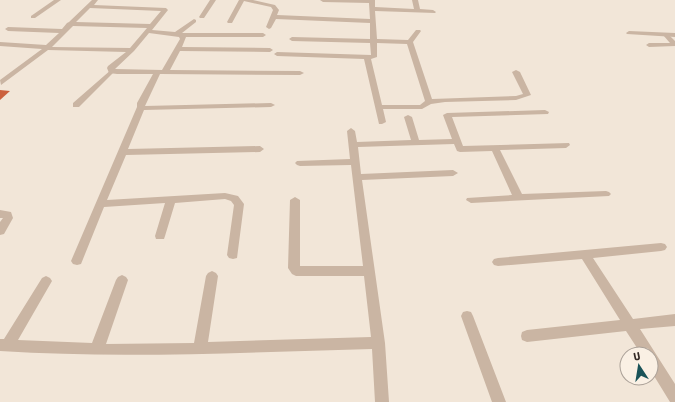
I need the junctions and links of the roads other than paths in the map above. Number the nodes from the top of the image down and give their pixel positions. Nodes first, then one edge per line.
1 (58, 0) edge
2 (95, 0) edge
3 (213, 0) edge
4 (242, 0) edge
5 (245, 0) edge
6 (323, 0) edge
7 (372, 0) edge
8 (415, 0) edge
9 (88, 6) junction
10 (374, 9) junction
11 (417, 11) junction
12 (433, 12) dead end
13 (202, 17) dead end
14 (274, 17) junction
15 (32, 18) dead end
16 (194, 20) dead end
17 (230, 22) dead end
18 (373, 22) junction
19 (69, 24) junction
20 (269, 27) dead end
21 (150, 28) junction
22 (8, 29) dead end
23 (63, 31) junction
24 (418, 31) dead end
25 (629, 33) dead end
26 (180, 34) junction
27 (263, 35) dead end
28 (666, 35) junction
29 (675, 35) edge
30 (292, 39) dead end
31 (374, 42) junction
32 (410, 42) junction
33 (0, 44) edge
34 (649, 45) dead end
35 (48, 47) junction
36 (177, 49) junction
37 (132, 50) junction
38 (270, 50) dead end
39 (277, 54) dead end
40 (367, 57) junction
41 (112, 71) junction
42 (161, 72) junction
43 (516, 72) dead end
44 (300, 73) dead end
45 (1, 83) edge
46 (429, 102) junction
47 (76, 105) dead end
48 (271, 105) dead end
49 (141, 107) junction
50 (379, 107) junction
51 (545, 112) dead end
52 (408, 118) dead end
53 (382, 122) dead end
54 (351, 132) dead end
55 (457, 141) junction
56 (416, 143) junction
57 (352, 145) junction
58 (566, 145) dead end
59 (260, 148) dead end
60 (494, 148) junction
61 (122, 152) junction
62 (355, 162) junction
63 (300, 163) dead end
64 (453, 173) dead end
65 (357, 177) junction
66 (606, 194) dead end
67 (518, 197) junction
68 (171, 200) junction
69 (294, 200) dead end
70 (471, 200) dead end
71 (101, 204) junction
72 (0, 214) edge
73 (0, 231) edge
74 (160, 236) dead end
75 (661, 247) dead end
76 (585, 254) junction
77 (233, 255) dead end
78 (77, 261) dead end
79 (498, 262) dead end
80 (369, 271) junction
81 (212, 276) dead end
82 (122, 280) dead end
83 (46, 281) dead end
84 (467, 316) dead end
85 (675, 320) edge
86 (629, 324) junction
87 (527, 336) dead end
88 (378, 344) junction
89 (3, 346) edge
90 (643, 346) edge
91 (97, 349) junction
92 (200, 349) junction
93 (659, 372) edge
94 (675, 397) edge
95 (382, 402) edge
96 (500, 402) edge

1 - 15 street
2 - 9 street
3 - 13 street
4 - 17 street
5 - 14 street
6 - 7 street
7 - 10 street
8 - 11 street
9 - 19 street
9 - 21 street
10 - 11 street
10 - 18 street
11 - 12 street
14 - 18 street
14 - 20 street
16 - 26 street
18 - 31 street
19 - 21 street
19 - 23 street
21 - 26 street
21 - 37 street
22 - 23 street
23 - 35 street
24 - 32 street
25 - 28 street
26 - 27 street
26 - 36 street
28 - 29 street
28 - 34 lane
30 - 31 street
31 - 32 street
31 - 40 street
32 - 46 street
33 - 35 street
35 - 37 street
35 - 45 street
36 - 38 street
36 - 42 street
37 - 41 street
39 - 40 street
40 - 50 street
41 - 42 street
41 - 47 lane
42 - 44 street
42 - 49 street
43 - 46 street
46 - 50 street
48 - 49 street
49 - 61 street
50 - 53 street
51 - 55 street
52 - 56 street
54 - 57 street
55 - 56 street
55 - 60 street
56 - 57 street
57 - 62 street
58 - 60 street
59 - 61 street
60 - 67 street
61 - 71 street
62 - 63 street
62 - 65 street
64 - 65 street
65 - 80 street
66 - 67 street
67 - 70 street
68 - 71 street
68 - 74 street
68 - 77 street
69 - 80 street
71 - 78 street
72 - 73 street
75 - 76 street
76 - 79 street
76 - 86 street
80 - 88 street
81 - 92 street
82 - 91 street
83 - 89 street
84 - 96 street
85 - 86 street
86 - 87 street
86 - 90 street
88 - 92 street
88 - 95 street
89 - 91 street
91 - 92 street
93 - 94 street

